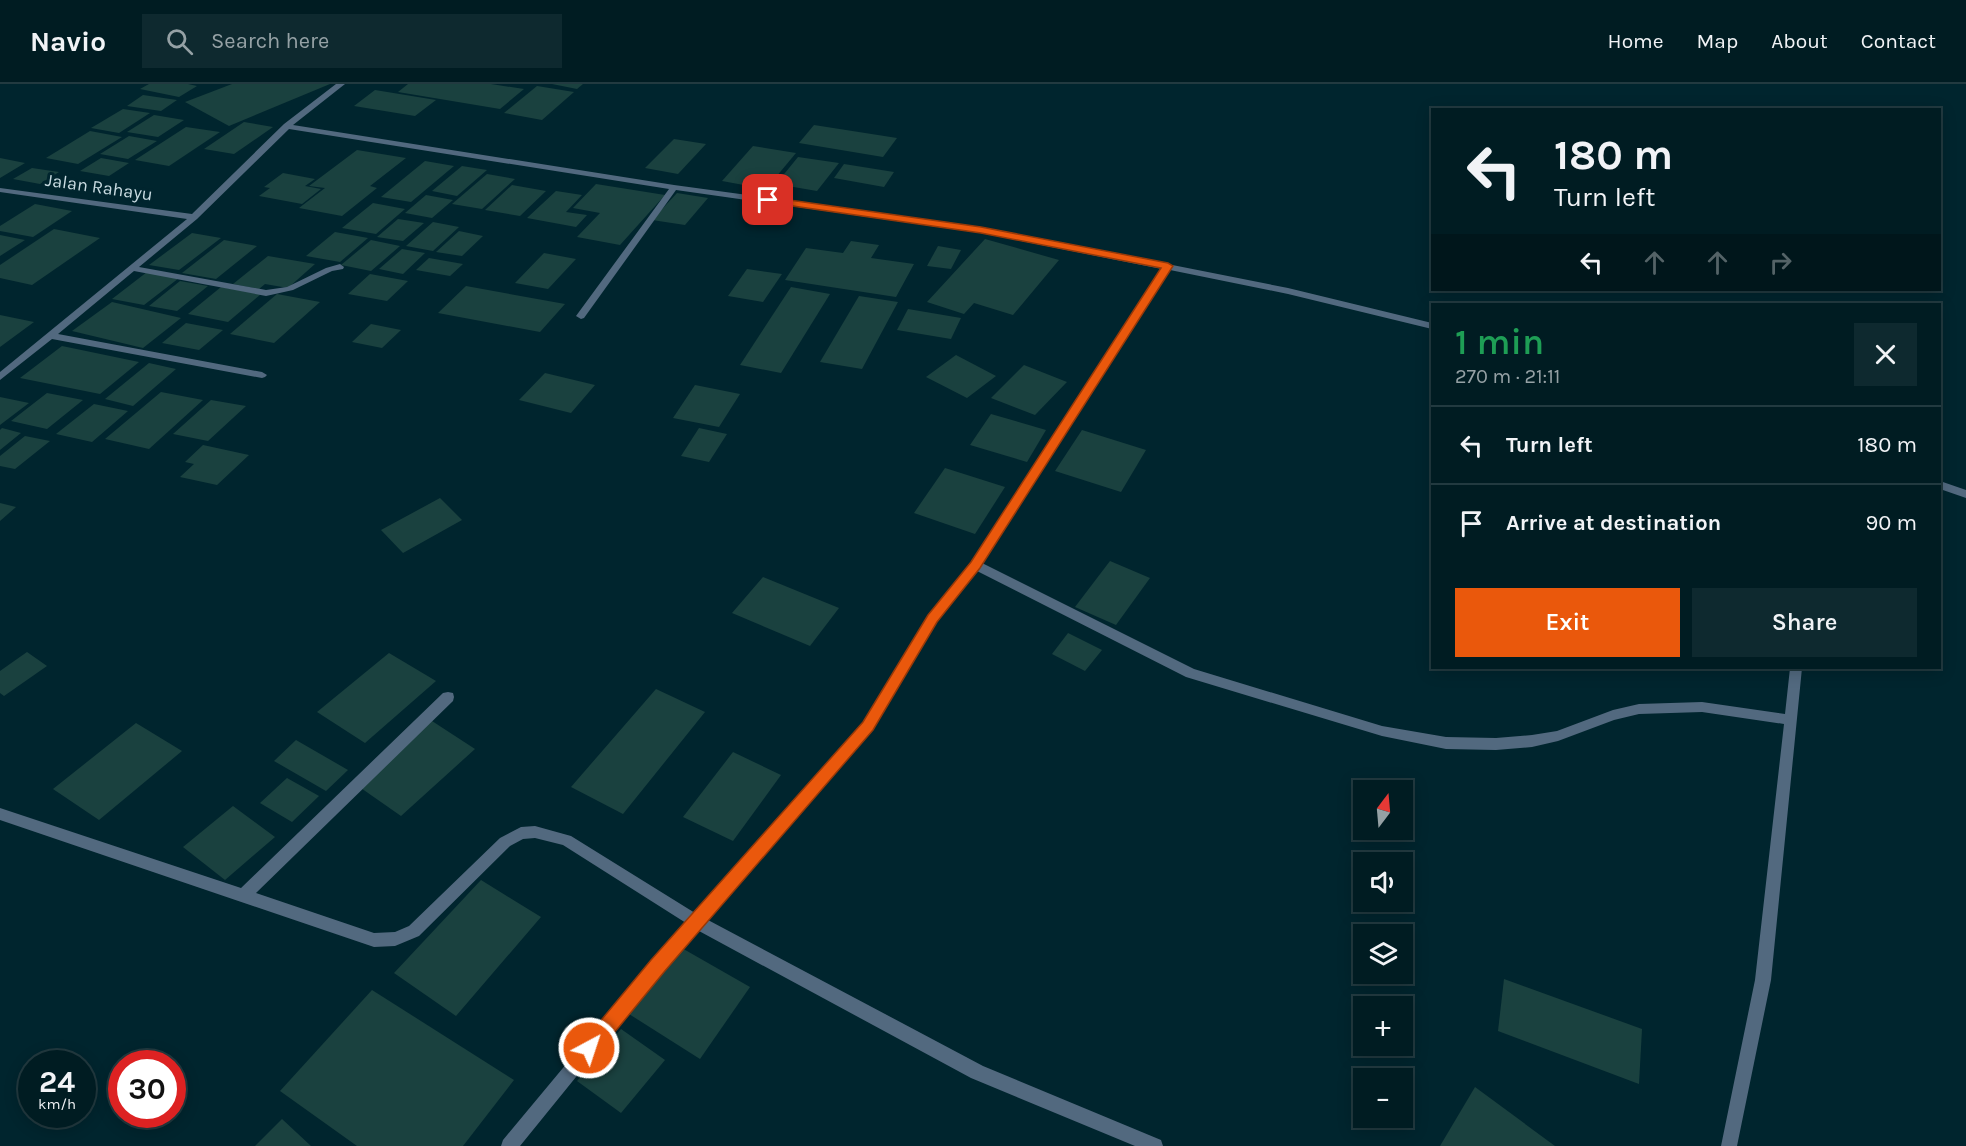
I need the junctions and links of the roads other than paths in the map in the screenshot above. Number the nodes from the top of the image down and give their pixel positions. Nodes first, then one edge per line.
1 (340, 84) edge
2 (287, 126) junction
3 (674, 187) junction
4 (0, 190) edge
5 (194, 217) junction
6 (1168, 266) junction
7 (340, 267) dead end
8 (133, 268) junction
9 (581, 316) dead end
10 (1431, 326) edge
11 (52, 336) junction
12 (262, 375) dead end
13 (0, 377) edge
14 (1941, 485) edge
15 (1966, 494) edge
16 (975, 565) junction
17 (1796, 669) edge
18 (448, 697) dead end
19 (1791, 720) junction
20 (0, 814) edge
21 (242, 897) junction
22 (697, 922) junction
23 (509, 1146) edge
24 (1155, 1146) edge
25 (1729, 1146) edge

1 - 2 street
2 - 3 street
2 - 5 street
3 - 6 street
3 - 9 street
4 - 5 street, Jalan Rahayu
5 - 8 street
6 - 10 street
6 - 16 street
7 - 8 street
8 - 11 street
11 - 12 street
11 - 13 street
14 - 15 street
16 - 19 street
16 - 22 street
17 - 19 street
18 - 21 street
19 - 25 street
20 - 21 street
21 - 22 street
22 - 23 street
22 - 24 street

